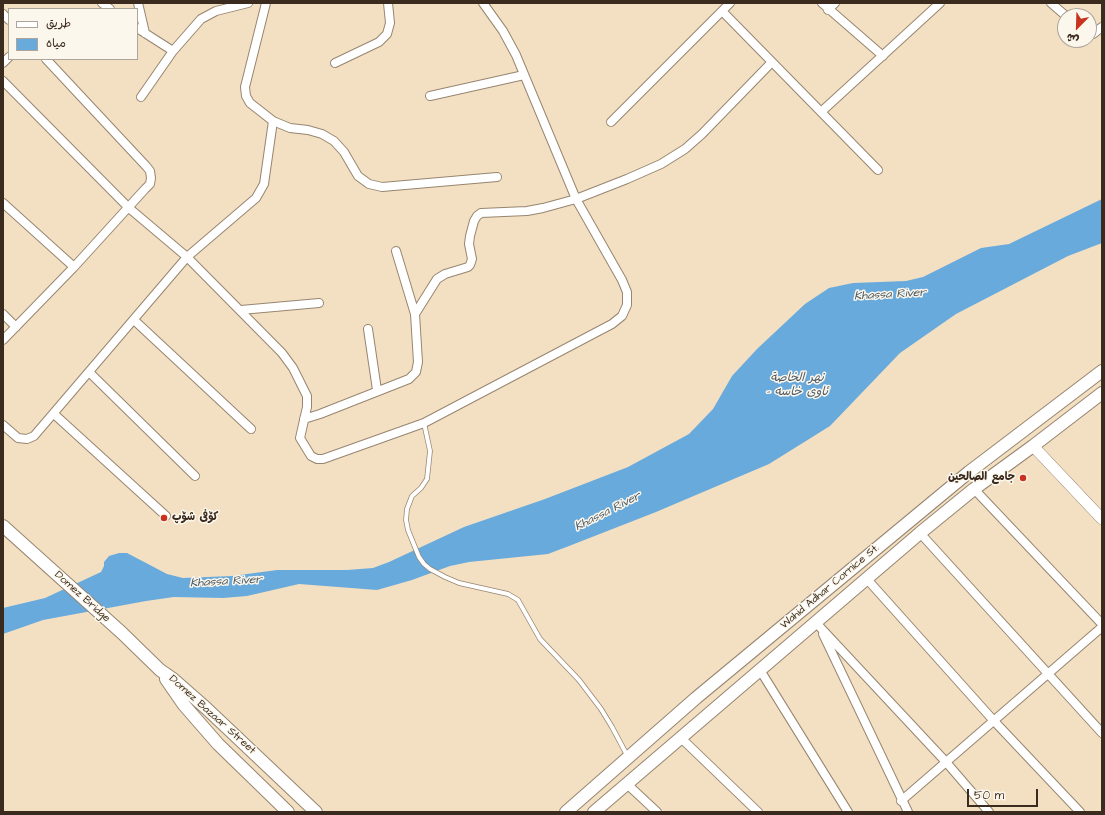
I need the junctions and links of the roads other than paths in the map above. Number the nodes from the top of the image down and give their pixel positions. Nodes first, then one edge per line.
1 (138, 3) edge
2 (248, 3) edge
3 (266, 3) edge
4 (388, 3) edge
5 (483, 3) edge
6 (730, 3) edge
7 (822, 3) edge
8 (835, 3) edge
9 (940, 3) edge
10 (215, 7) edge
11 (828, 10) junction
12 (722, 11) junction
13 (138, 29) edge
14 (145, 33) junction
15 (173, 51) junction
16 (883, 56) junction
17 (47, 60) edge
18 (772, 62) junction
19 (334, 63) dead end
20 (524, 75) junction
21 (3, 81) edge
22 (430, 96) dead end
23 (141, 97) dead end
24 (821, 112) junction
25 (273, 121) junction
26 (611, 122) dead end
27 (878, 170) dead end
28 (497, 177) dead end
29 (576, 199) junction
30 (3, 203) edge
31 (129, 208) junction
32 (396, 251) dead end
33 (186, 257) junction
34 (74, 267) junction
35 (319, 303) dead end
36 (241, 310) junction
37 (3, 314) edge
38 (415, 314) junction
39 (134, 320) junction
40 (16, 327) junction
41 (368, 329) dead end
42 (3, 340) edge
43 (1102, 371) edge
44 (89, 372) junction
45 (377, 390) junction
46 (1100, 397) edge
47 (54, 414) junction
48 (304, 420) junction
49 (424, 423) junction
50 (3, 425) edge
51 (251, 428) dead end
52 (1033, 446) junction
53 (195, 476) dead end
54 (974, 489) junction
55 (166, 516) dead end
56 (1102, 519) edge
57 (3, 526) edge
58 (920, 533) junction
59 (866, 578) junction
60 (817, 624) junction
61 (1102, 624) edge
62 (1102, 627) edge
63 (160, 670) junction
64 (760, 670) junction
65 (1048, 674) junction
66 (696, 698) junction
67 (709, 712) junction
68 (994, 721) junction
69 (1102, 733) edge
70 (681, 738) junction
71 (628, 758) junction
72 (946, 762) junction
73 (627, 784) junction
74 (901, 801) junction
75 (288, 812) edge
76 (316, 812) edge
77 (566, 812) edge
78 (594, 812) edge
79 (657, 812) edge
80 (758, 812) edge
81 (848, 812) edge
82 (908, 812) edge
83 (989, 812) edge
84 (1080, 812) edge

1 - 14 street
2 - 10 street
3 - 25 street
4 - 19 street
5 - 20 street
6 - 12 street
7 - 11 street
8 - 11 street
9 - 16 street
10 - 15 street
11 - 16 street
12 - 18 street
12 - 26 street
13 - 14 street
14 - 15 street
15 - 23 street
16 - 24 street
17 - 31 street
18 - 24 street
18 - 29 street
20 - 22 street
20 - 29 street
21 - 31 street
24 - 27 street
25 - 28 street
25 - 33 street
29 - 38 street
29 - 49 street
30 - 34 street
31 - 33 street
31 - 34 street
32 - 38 street
33 - 36 street
33 - 39 street
34 - 40 street
35 - 36 street
36 - 48 street
37 - 40 street
38 - 45 street
39 - 44 street
39 - 51 street
40 - 42 street
41 - 45 street
43 - 66 main road, Wahid Adhar Cornice St.
44 - 47 street
44 - 53 street
45 - 48 street
46 - 52 main road, Wahid Adhar Cornice St.
47 - 50 street
47 - 55 street
48 - 49 street
49 - 71 lane
52 - 54 main road, Wahid Adhar Cornice St.
52 - 56 street
54 - 58 main road, Wahid Adhar Cornice St.
54 - 61 street
57 - 63 main road, Domez Bridge
58 - 59 main road, Wahid Adhar Cornice St.
58 - 65 street
59 - 60 main road, Wahid Adhar Cornice St.
59 - 68 street
60 - 64 main road, Wahid Adhar Cornice St.
60 - 72 street
60 - 74 street
62 - 65 street
63 - 75 main road, Domez Bazaar Street
63 - 76 main road, Domez Bazaar Street
64 - 67 main road, Wahid Adhar Cornice St.
64 - 81 street
65 - 68 street
65 - 69 street
66 - 67 main road
66 - 71 main road, Wahid Adhar Cornice St.
67 - 70 main road, Wahid Adhar Cornice St.
68 - 72 street
68 - 84 street
70 - 73 main road, Wahid Adhar Cornice St.
70 - 80 street
71 - 77 main road, Wahid Adhar Cornice St.
72 - 74 street
72 - 83 street
73 - 78 main road, Wahid Adhar Cornice St.
73 - 79 street
74 - 82 street

